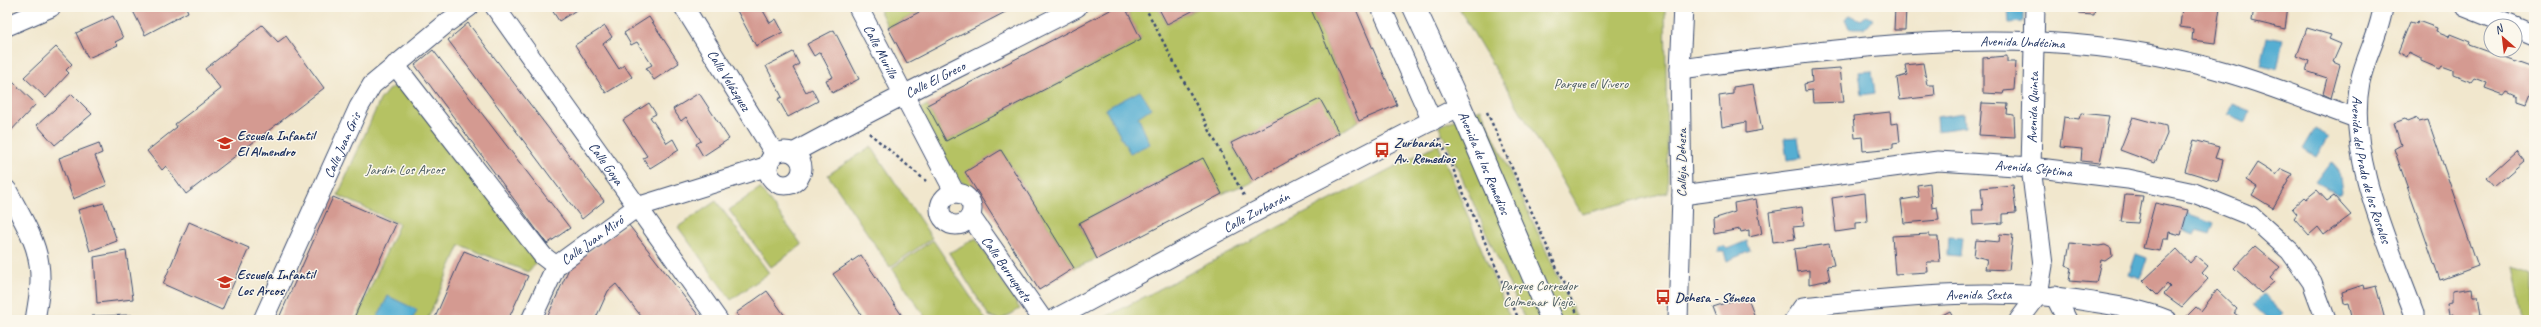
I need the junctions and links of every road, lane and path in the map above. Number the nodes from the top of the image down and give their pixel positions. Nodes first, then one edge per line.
1 (51, 7) edge
2 (469, 7) edge
3 (495, 7) edge
4 (684, 7) edge
5 (858, 7) edge
6 (1077, 7) edge
7 (1145, 7) edge
8 (1381, 7) edge
9 (1414, 7) edge
10 (1683, 7) edge
11 (2035, 7) edge
12 (2465, 7) edge
13 (2385, 10) edge
14 (2493, 18) edge
15 (7, 26) edge
16 (2523, 30) edge
17 (2534, 35) edge
18 (2034, 40) junction
19 (395, 65) junction
20 (1680, 69) junction
21 (903, 97) junction
22 (1460, 106) junction
23 (1485, 109) dead end
24 (2356, 118) junction
25 (853, 120) junction
26 (1432, 121) junction
27 (1434, 142) dead end
28 (779, 158) junction
29 (2031, 167) junction
30 (1240, 188) dead end
31 (7, 190) edge
32 (950, 195) junction
33 (1682, 195) junction
34 (637, 207) junction
35 (971, 217) junction
36 (556, 266) junction
37 (2047, 296) junction
38 (35, 320) edge
39 (263, 320) edge
40 (531, 320) edge
41 (718, 320) edge
42 (1043, 320) edge
43 (1053, 320) edge
44 (1519, 320) edge
45 (1552, 320) edge
46 (1580, 320) edge
47 (1678, 320) edge
48 (1794, 320) edge
49 (2019, 320) edge
50 (2067, 320) edge
51 (2167, 320) edge
52 (2326, 320) edge
53 (2414, 320) edge

1 - 15 street
2 - 19 street, Calle Juan Gris
3 - 34 street, Calle Goya
4 - 28 street, Calle Velázquez
5 - 21 street, Calle Murillo
6 - 21 street, Calle El Greco
7 - 30 path
8 - 26 street
9 - 22 main road, Avenida de los Remedios
10 - 20 street, Calleja Dehesa
11 - 18 street, Avenida Quinta
12 - 14 street
13 - 24 street, Avenida del Prado de los Rosales
16 - 17 street
18 - 20 street, Avenida Undécima
18 - 24 street, Avenida Undécima
18 - 29 street, Avenida Quinta
19 - 36 street
19 - 39 street, Calle Juan Gris
20 - 33 street, Calleja Dehesa
21 - 25 street, Calle El Greco
21 - 32 street
22 - 26 street, Calle Zurbarán
22 - 45 main road, Avenida de los Remedios
23 - 46 path
24 - 53 street, Avenida del Prado de los Rosales
25 - 28 street, Calle El Greco
25 - 32 path
26 - 43 street, Calle Zurbarán
27 - 44 path
28 - 34 street, Calle El Greco
29 - 33 street, Avenida Séptima
29 - 37 street, Avenida Quinta
29 - 52 street, Avenida Séptima
31 - 38 street
32 - 35 street
32 - 35 street
33 - 47 street, Calleja Dehesa
34 - 36 street, Calle Juan Miró
34 - 41 street, Calle Goya
35 - 42 street, Calle Berruguete
36 - 40 street, Calle Juan Miró
37 - 48 street, Avenida Sexta
37 - 49 street, Avenida Quinta
37 - 50 street
37 - 51 street, Avenida Sexta

